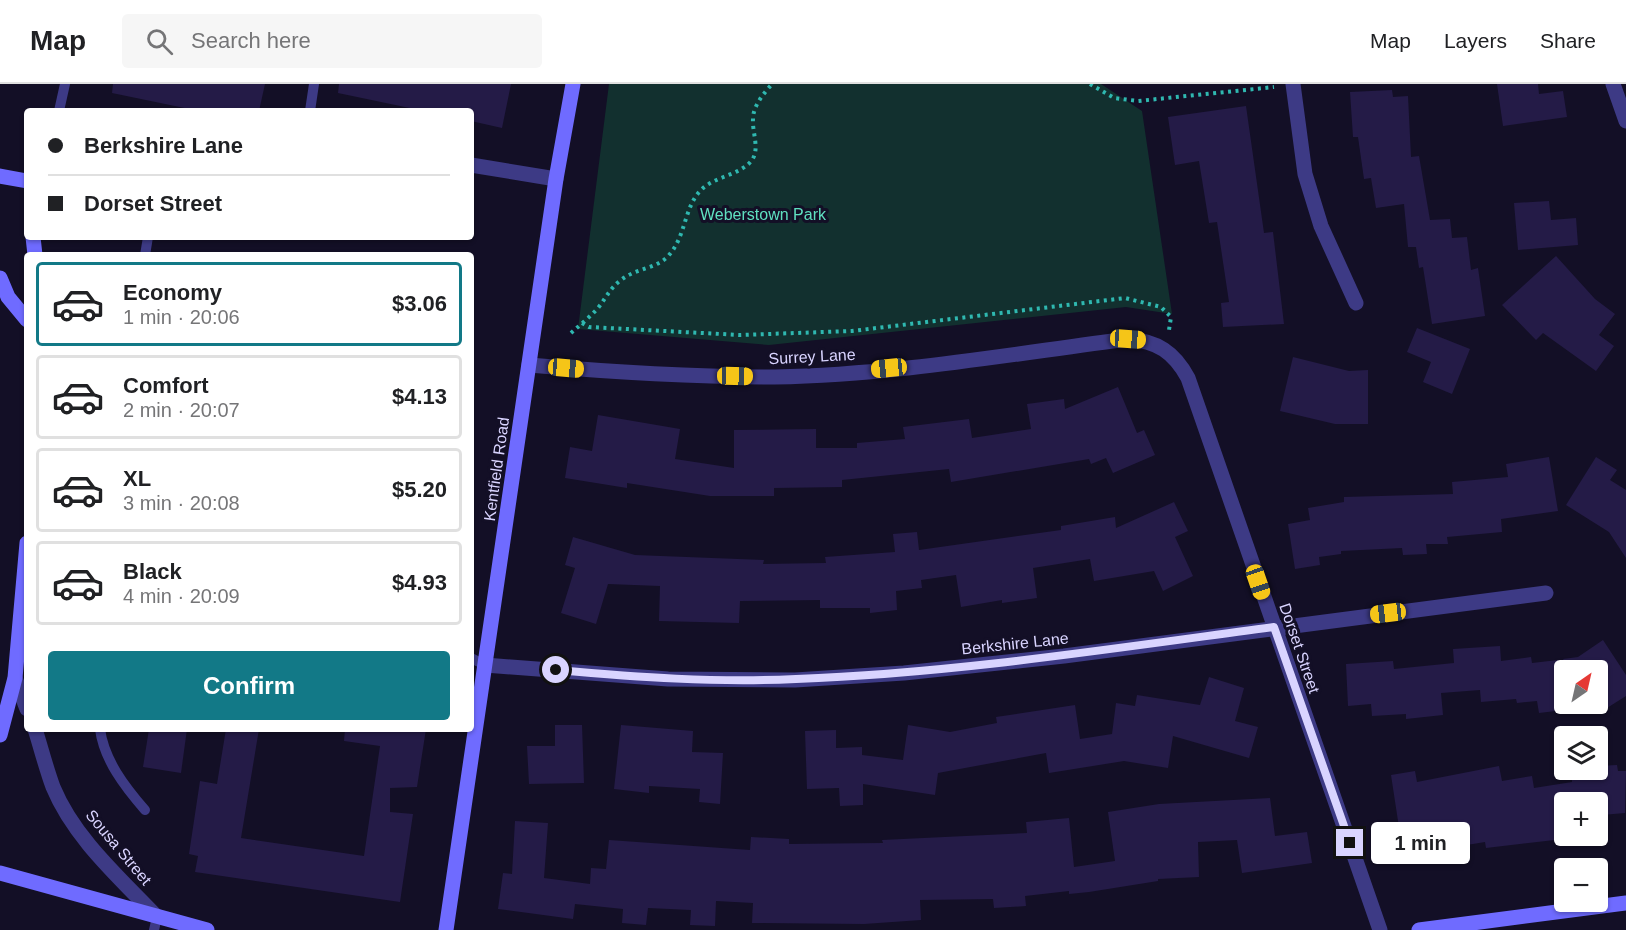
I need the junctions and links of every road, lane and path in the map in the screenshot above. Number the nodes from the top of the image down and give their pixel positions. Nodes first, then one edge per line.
1 (64, 84) edge
2 (314, 84) edge
3 (573, 84) edge
4 (772, 84) edge
5 (1090, 84) edge
6 (1613, 84) edge
7 (1293, 85) edge
8 (60, 108) edge
9 (310, 108) edge
10 (1626, 121) edge
11 (474, 165) edge
12 (0, 176) edge
13 (556, 179) junction
14 (24, 180) edge
15 (0, 278) edge
16 (1356, 303) dead end
17 (24, 316) edge
18 (582, 323) junction
19 (571, 333) dead end
20 (1166, 349) junction
21 (529, 365) junction
22 (1546, 593) dead end
23 (24, 599) edge
24 (1274, 627) junction
25 (474, 660) edge
26 (485, 665) junction
27 (15, 678) junction
28 (24, 701) edge
29 (36, 732) edge
30 (100, 732) edge
31 (0, 735) edge
32 (145, 810) dead end
33 (0, 873) edge
34 (1626, 903) edge
35 (156, 924) edge
36 (207, 930) edge
37 (446, 930) edge
38 (1380, 930) edge
39 (1419, 930) edge

1 - 8 lane
2 - 9 lane
3 - 13 street, Kentfield Road
4 - 18 path
5 - 7 path
6 - 10 street
7 - 16 street
11 - 13 street
12 - 14 street
13 - 21 street, Kentfield Road
15 - 17 street
18 - 19 path
18 - 20 path
20 - 21 street, Surrey Lane
20 - 24 street, Dorset Street
21 - 26 street, Kentfield Road
22 - 24 street, Berkshire Lane
23 - 27 street
24 - 26 street, Berkshire Lane
24 - 38 street, Dorset Street
25 - 26 lane
26 - 37 street, Kentfield Road
27 - 28 street
27 - 31 street
29 - 35 street, Sousa Street
30 - 32 lane
33 - 35 street
34 - 39 street
35 - 36 street

